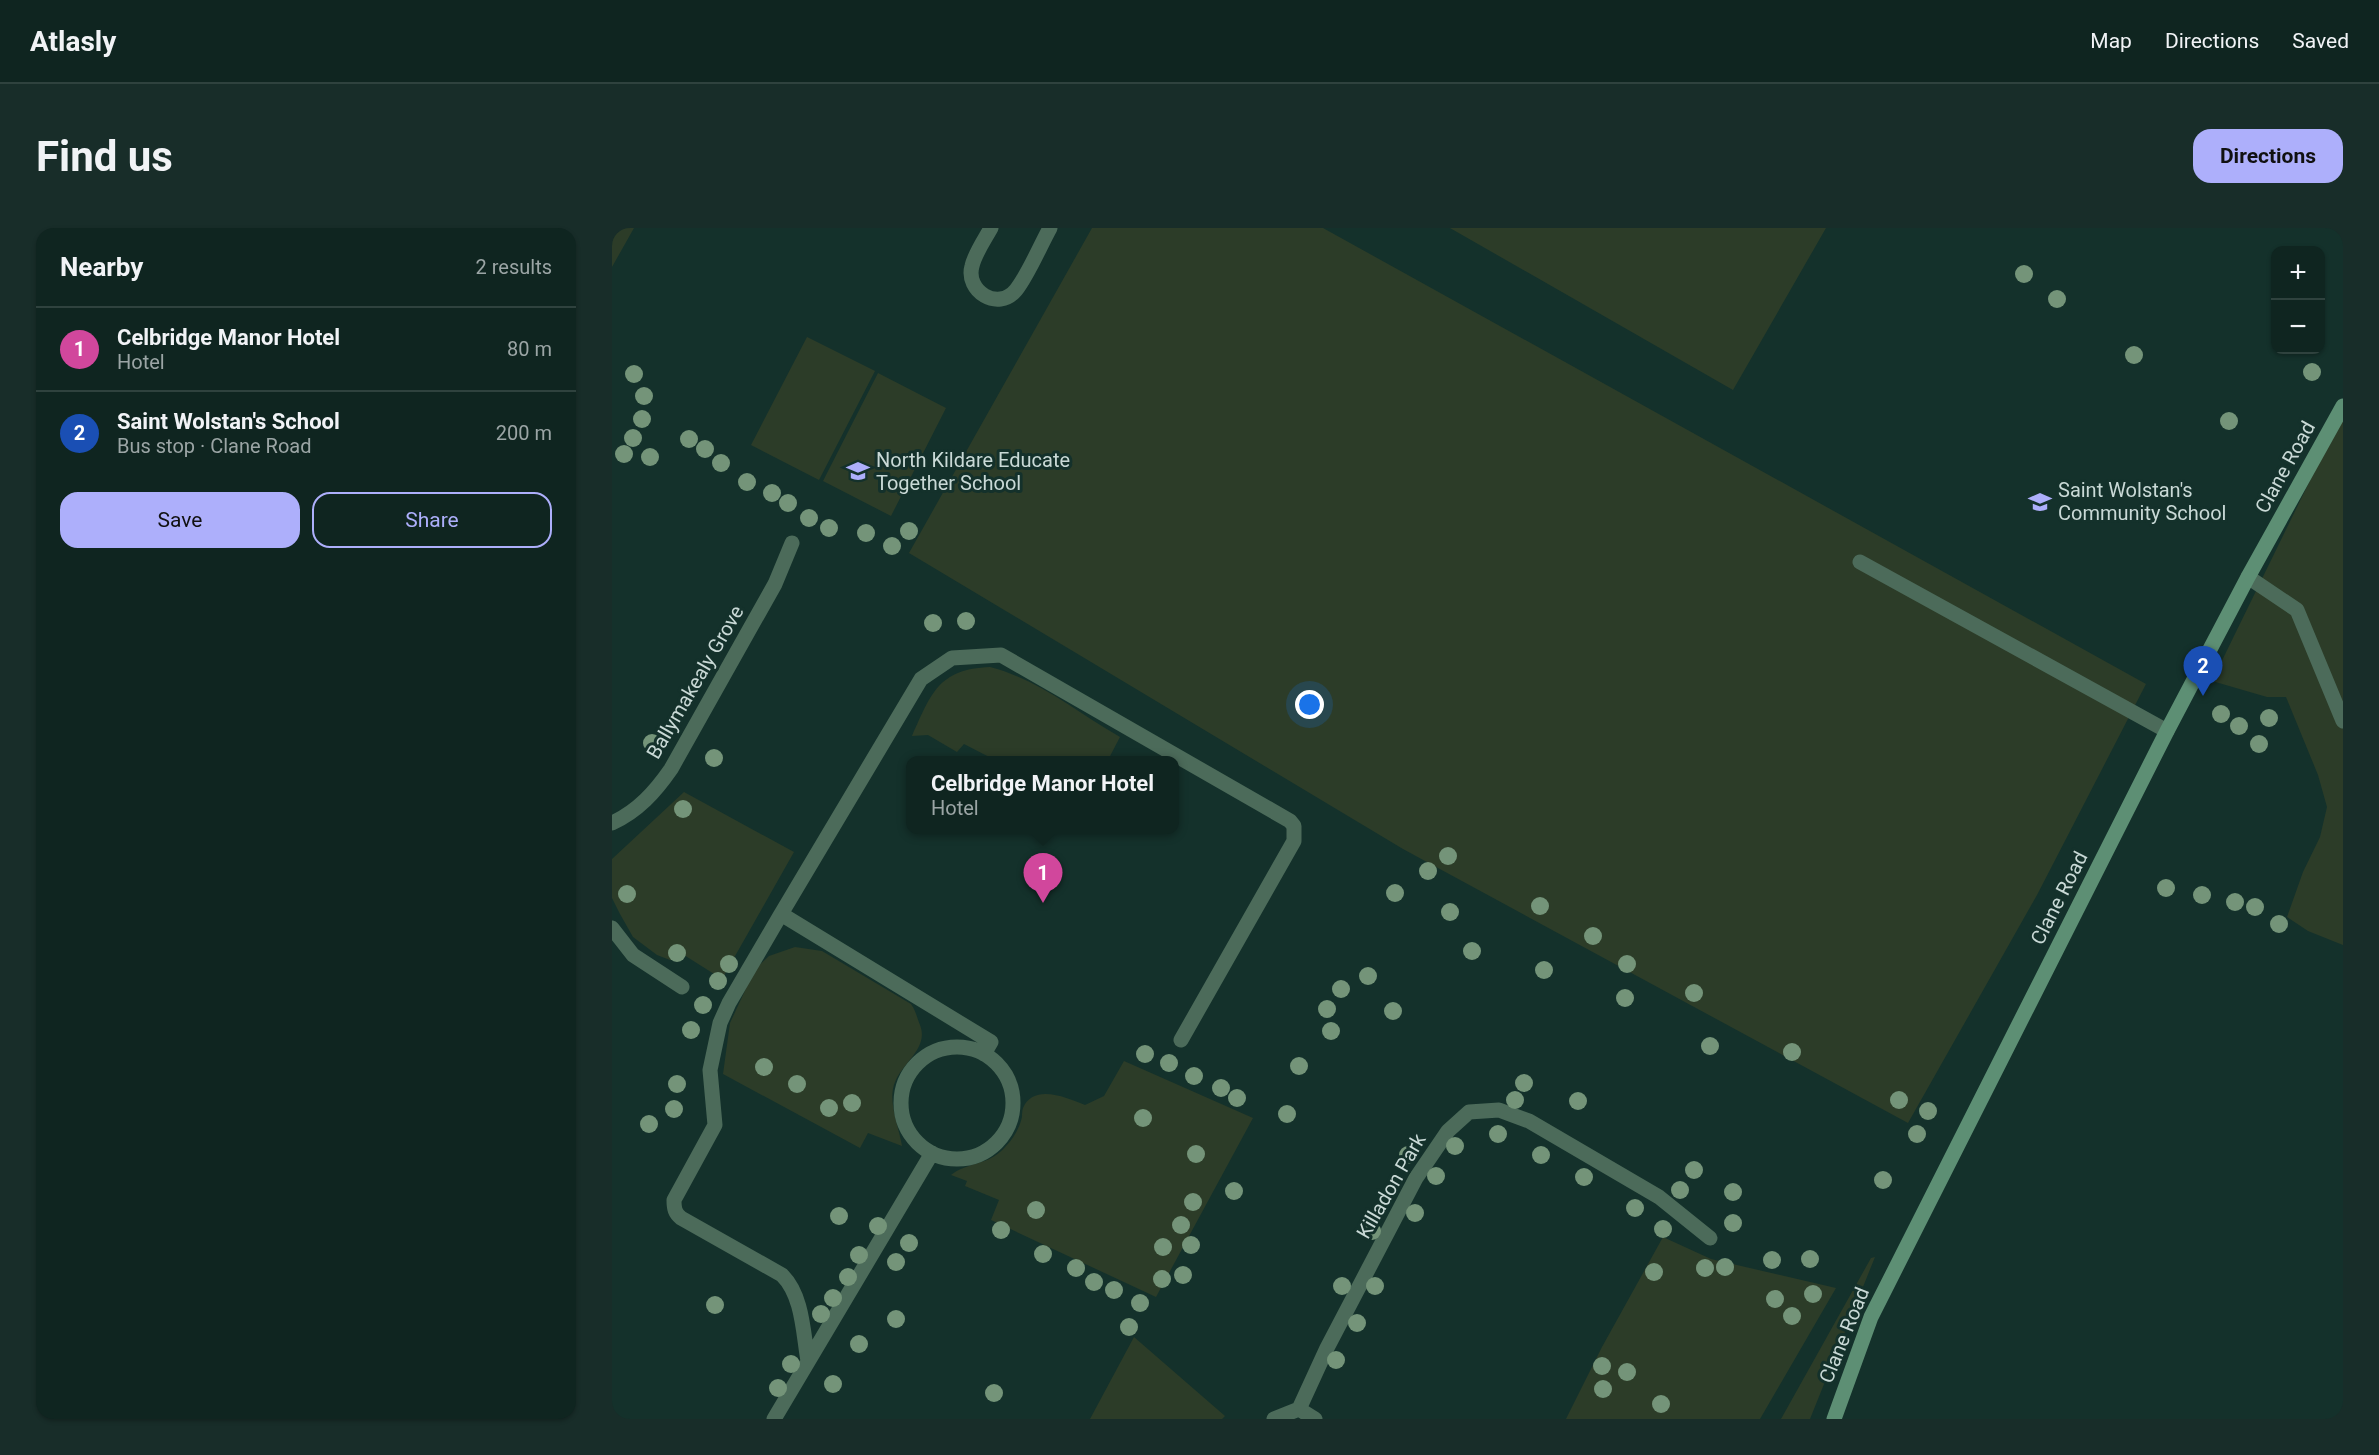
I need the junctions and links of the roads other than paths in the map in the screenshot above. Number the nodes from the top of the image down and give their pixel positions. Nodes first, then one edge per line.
1 (991, 228) edge
2 (1050, 228) edge
3 (2343, 406) edge
4 (792, 543) dead end
5 (1860, 562) dead end
6 (2248, 577) junction
7 (2343, 721) edge
8 (2167, 731) junction
9 (1177, 756) edge
10 (1179, 757) edge
11 (612, 823) edge
12 (781, 914) junction
13 (612, 928) edge
14 (682, 987) dead end
15 (1181, 1040) dead end
16 (984, 1054) junction
17 (932, 1153) junction
18 (1710, 1238) dead end
19 (808, 1361) junction
20 (1299, 1409) junction
21 (774, 1419) edge
22 (1274, 1419) edge
23 (1315, 1419) edge
24 (1834, 1419) edge

1 - 2 street
3 - 6 main road, Clane Road
4 - 11 street, Ballymakealy Grove
5 - 8 street
6 - 7 street
6 - 8 main road, Clane Road
8 - 24 main road, Clane Road
9 - 12 street
10 - 15 street
12 - 16 street
12 - 19 street
13 - 14 street
16 - 17 street
16 - 17 street
17 - 19 street
18 - 20 street, Killadon Park
19 - 21 street
20 - 22 street
20 - 23 street

